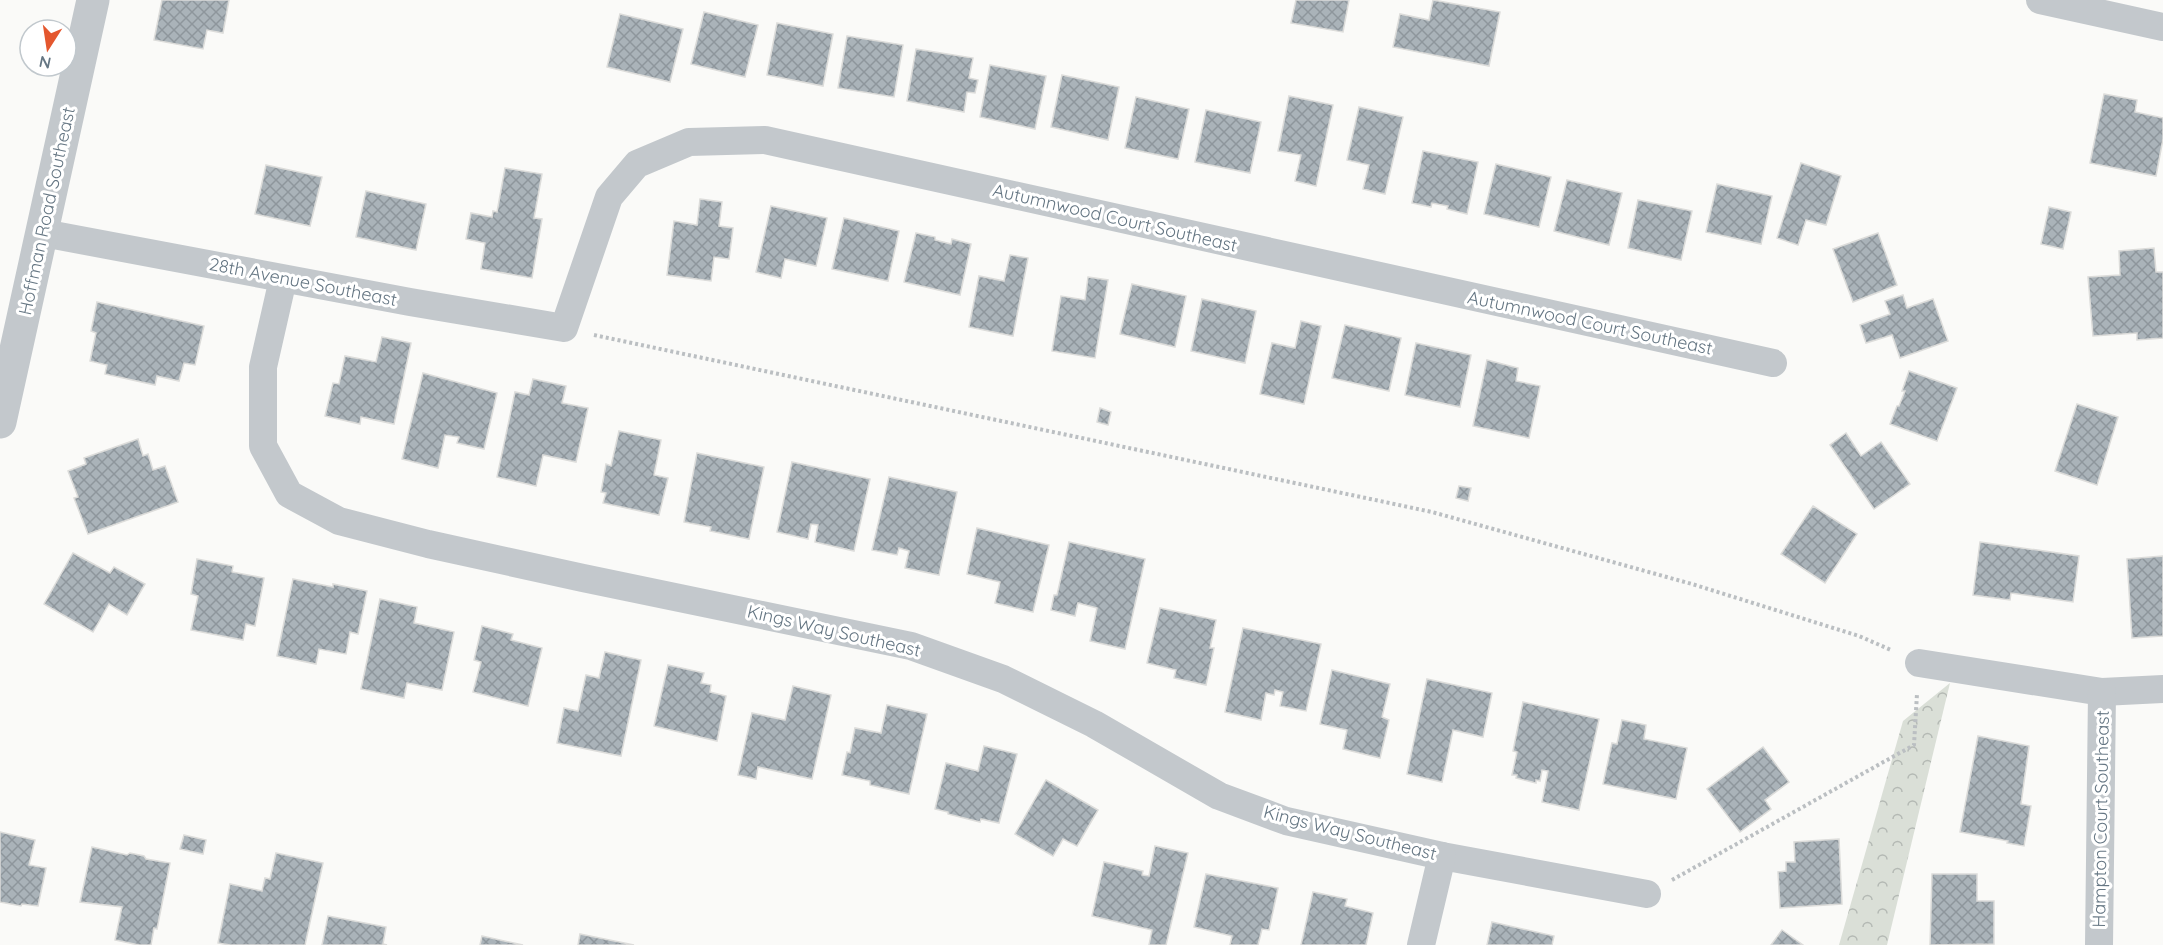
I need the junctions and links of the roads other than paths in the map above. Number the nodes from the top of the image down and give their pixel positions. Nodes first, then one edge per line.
1 (93, 0) edge
2 (2040, 0) edge
3 (2163, 27) edge
4 (43, 233) junction
5 (283, 279) junction
6 (564, 328) joint
7 (1773, 363) dead end
8 (0, 422) edge
9 (1919, 663) road end
10 (2163, 688) edge
11 (2102, 692) junction
12 (1442, 856) junction
13 (1647, 894) road end
14 (1421, 945) edge
15 (2099, 945) edge

1 - 4 street, Hoffman Road Southeast
2 - 3 street
4 - 5 street, 28th Avenue Southeast
4 - 8 street, Hoffman Road Southeast
5 - 6 street, 28th Avenue Southeast
5 - 12 street, Kings Way Southeast
6 - 7 street, Autumnwood Court Southeast
9 - 11 street
10 - 11 street
11 - 15 street, Hampton Court Southeast
12 - 13 street, Kings Way Southeast
12 - 14 street

